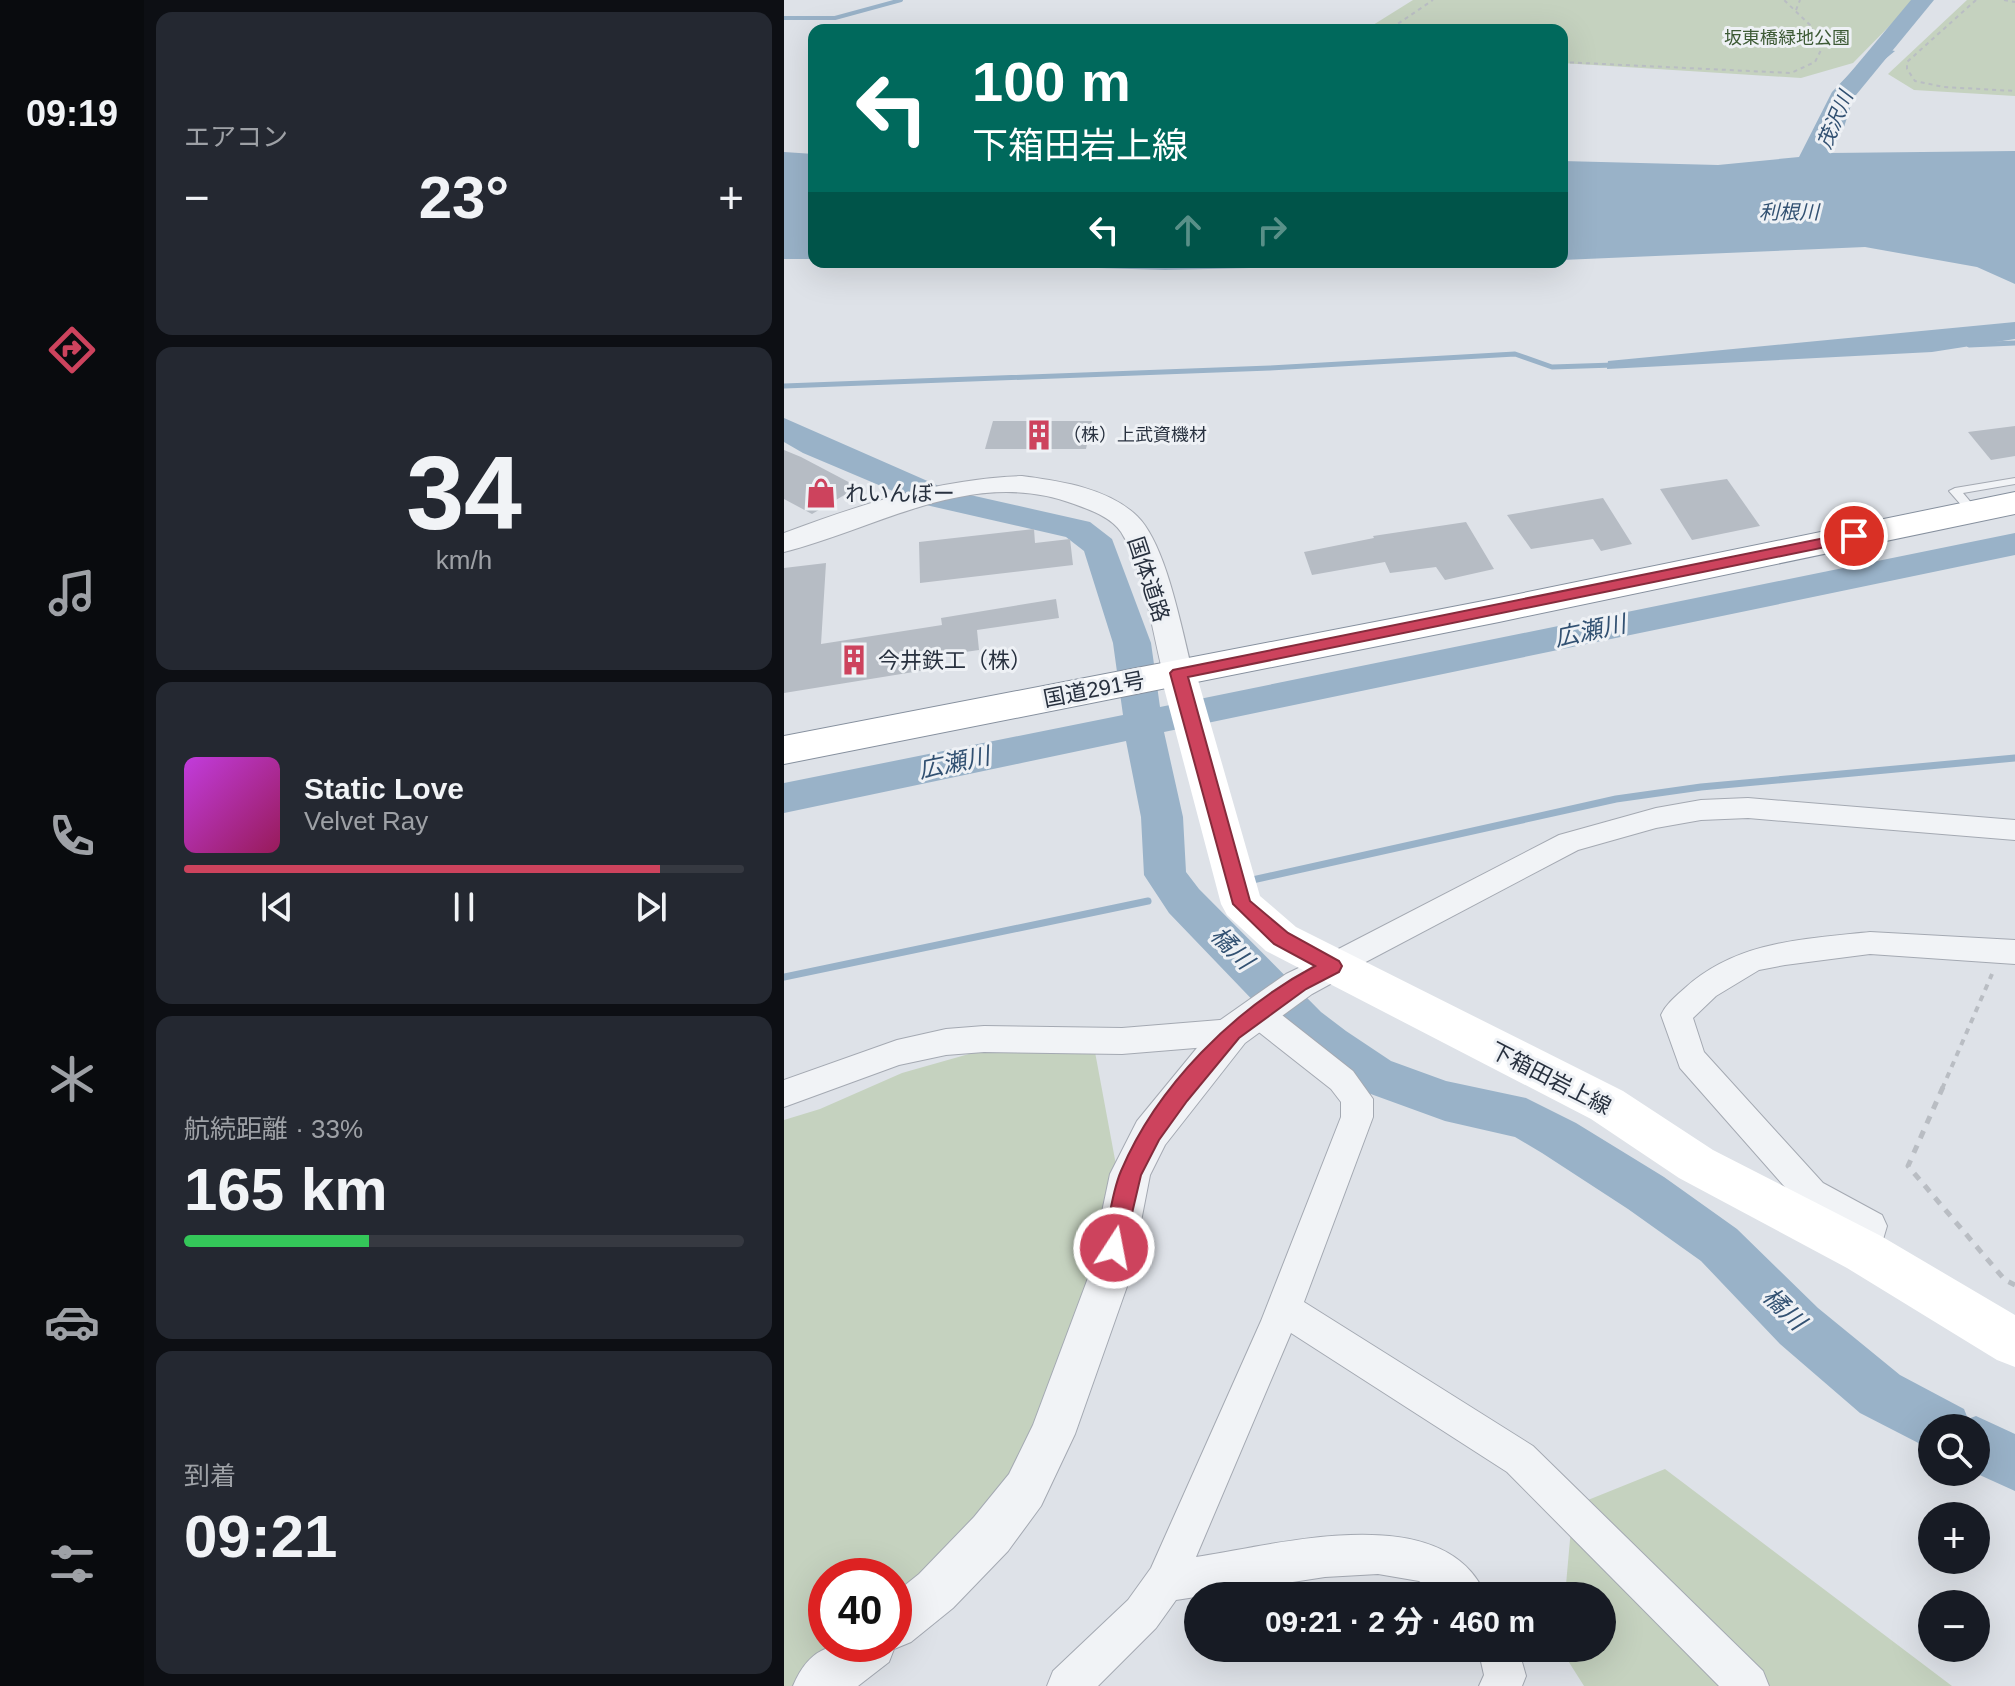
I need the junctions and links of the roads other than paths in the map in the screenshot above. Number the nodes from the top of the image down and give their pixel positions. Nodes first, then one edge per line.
1 (2015, 481) edge
2 (2015, 503) edge
3 (1973, 512) junction
4 (784, 543) edge
5 (1177, 696) junction
6 (784, 750) edge
7 (2015, 830) edge
8 (2009, 951) edge
9 (1316, 975) junction
10 (1251, 1018) junction
11 (784, 1094) edge
12 (1864, 1252) junction
13 (1284, 1309) junction
14 (2015, 1343) edge
15 (1165, 1582) junction
16 (1457, 1582) edge
17 (912, 1610) edge
18 (848, 1662) edge
19 (1502, 1662) edge
20 (818, 1686) edge
21 (1068, 1686) edge
22 (1500, 1686) edge
23 (1748, 1686) edge

1 - 3 lane
2 - 3 highway, 国道291号
3 - 5 highway, 国道291号
4 - 5 street, 国体道路
5 - 6 highway, 国道291号
5 - 9 main road, 下箱田岩上線
7 - 9 street
8 - 12 street
9 - 10 street
9 - 12 main road, 下箱田岩上線
10 - 11 street
10 - 13 street
10 - 17 street
12 - 14 main road, 下箱田岩上線
13 - 15 street
13 - 23 street
15 - 16 street
15 - 21 street
18 - 20 street
19 - 22 street

